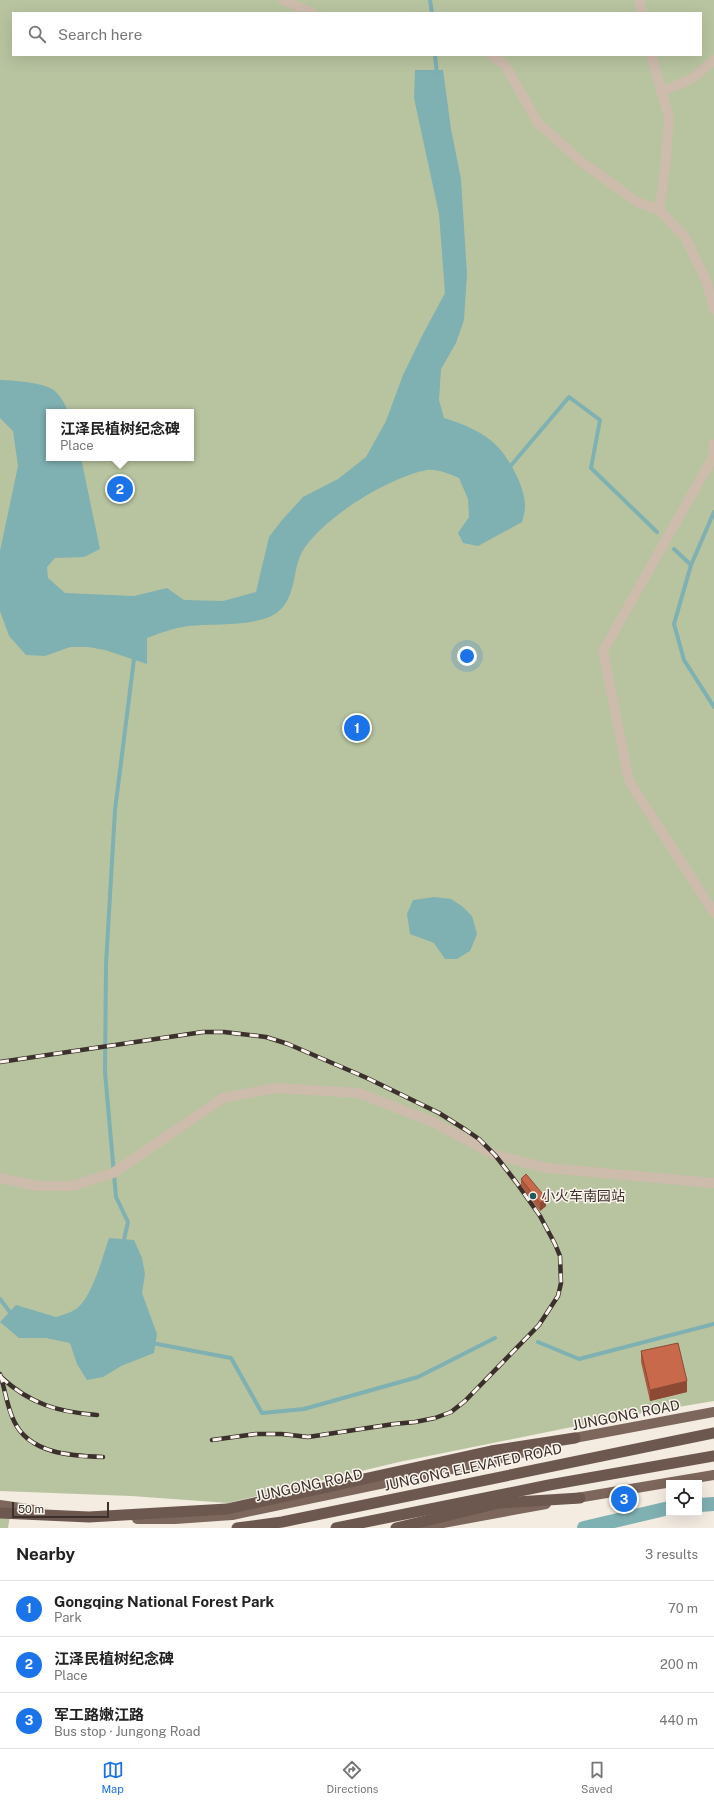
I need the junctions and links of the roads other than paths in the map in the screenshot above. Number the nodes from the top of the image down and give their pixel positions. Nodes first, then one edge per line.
1 (283, 0) edge
2 (639, 0) edge
3 (310, 12) edge
4 (642, 12) edge
5 (492, 56) edge
6 (651, 56) edge
7 (714, 60) edge
8 (661, 92) junction
9 (659, 210) junction
10 (714, 310) edge
11 (714, 444) edge
12 (714, 913) edge
13 (0, 1178) edge
14 (714, 1183) edge
15 (714, 1412) edge
16 (714, 1433) edge
17 (575, 1438) junction
18 (714, 1456) edge
19 (714, 1475) edge
20 (580, 1498) junction
21 (0, 1505) edge
22 (0, 1513) edge
23 (237, 1528) edge
24 (336, 1528) edge
25 (396, 1528) edge
26 (416, 1528) edge

1 - 3 street
2 - 4 street
5 - 9 street
6 - 8 street
7 - 8 street
8 - 9 street
9 - 10 street
11 - 12 street
13 - 14 street
15 - 17 main road, JUNGONG ROAD
16 - 23 highway, JUNGONG ELEVATED ROAD
17 - 21 main road, JUNGONG ROAD
17 - 22 highway, bridge
18 - 24 highway
19 - 20 main road
20 - 25 highway
20 - 26 main road

